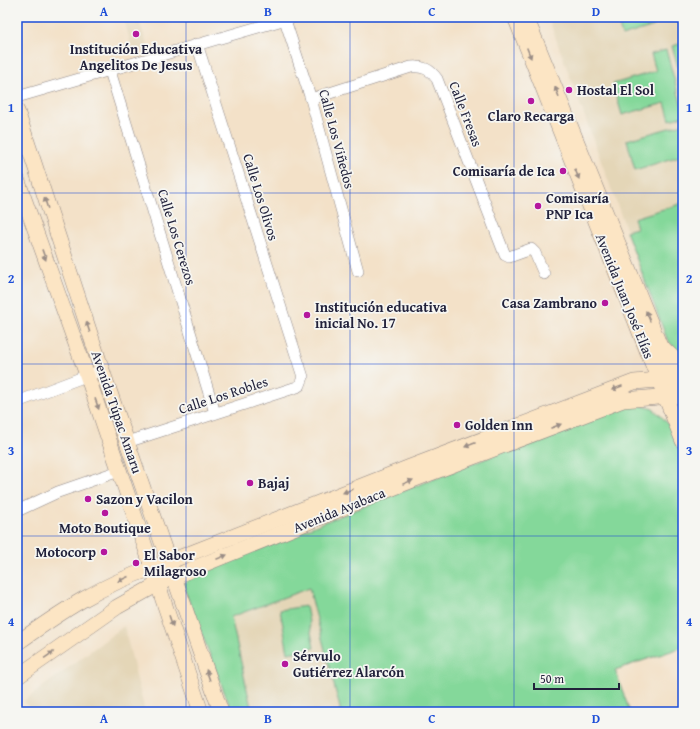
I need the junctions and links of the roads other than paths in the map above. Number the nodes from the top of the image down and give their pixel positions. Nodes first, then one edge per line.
1 (518, 17) edge
2 (287, 18) edge
3 (197, 44) junction
4 (110, 71) junction
5 (17, 97) edge
6 (311, 99) junction
7 (17, 111) edge
8 (19, 189) edge
9 (358, 271) dead end
10 (544, 274) dead end
11 (651, 342) junction
12 (296, 358) joint
13 (683, 367) edge
14 (102, 370) junction
15 (87, 375) junction
16 (672, 379) edge
17 (634, 382) junction
18 (678, 397) edge
19 (623, 400) junction
20 (17, 402) edge
21 (215, 413) junction
22 (677, 425) junction
23 (683, 441) edge
24 (127, 442) junction
25 (119, 471) junction
26 (17, 509) edge
27 (169, 562) junction
28 (153, 568) junction
29 (174, 577) junction
30 (158, 584) junction
31 (17, 644) edge
32 (17, 677) edge
33 (201, 712) edge
34 (221, 712) edge

1 - 11 street, Avenida Juan José Elías
2 - 3 street
2 - 6 street, Calle Los Viñedos
3 - 4 street
3 - 12 street, Calle Los Olivos
4 - 5 street
4 - 21 street, Calle Los Cerezos
6 - 9 street, Calle Los Viñedos
6 - 10 street, Calle Fresas
14 -> 7 street, Avenida Túpac Amaru
8 -> 15 street, Avenida Túpac Amaru
11 - 13 street
11 - 16 street, Avenida Juan José Elías
11 - 17 street
12 - 21 street, Calle Los Robles
14 - 15 street
14 - 24 street, Avenida Túpac Amaru
15 - 20 street
15 -> 25 street, Avenida Túpac Amaru
16 - 17 street, Avenida Ayabaca
16 - 18 street, Avenida Juan José Elías
17 -> 27 street, Avenida Ayabaca
18 - 19 street, Avenida Ayabaca
18 - 22 street, Avenida Juan José Elías
19 - 22 street
29 -> 19 street, Avenida Ayabaca
21 - 24 street, Calle Los Robles
22 - 23 street, Avenida Juan José Elías
24 - 27 street, Avenida Túpac Amaru
25 - 26 street
25 - 28 street, Avenida Túpac Amaru
27 - 28 street, Avenida Ayabaca
27 - 29 street, Avenida Túpac Amaru
28 - 30 street, Avenida Túpac Amaru
28 -> 31 street, Avenida Ayabaca
29 - 30 street, Avenida Ayabaca
34 -> 29 street, Avenida Túpac Amaru
32 -> 30 street, Avenida Ayabaca
30 -> 33 street, Avenida Túpac Amaru

